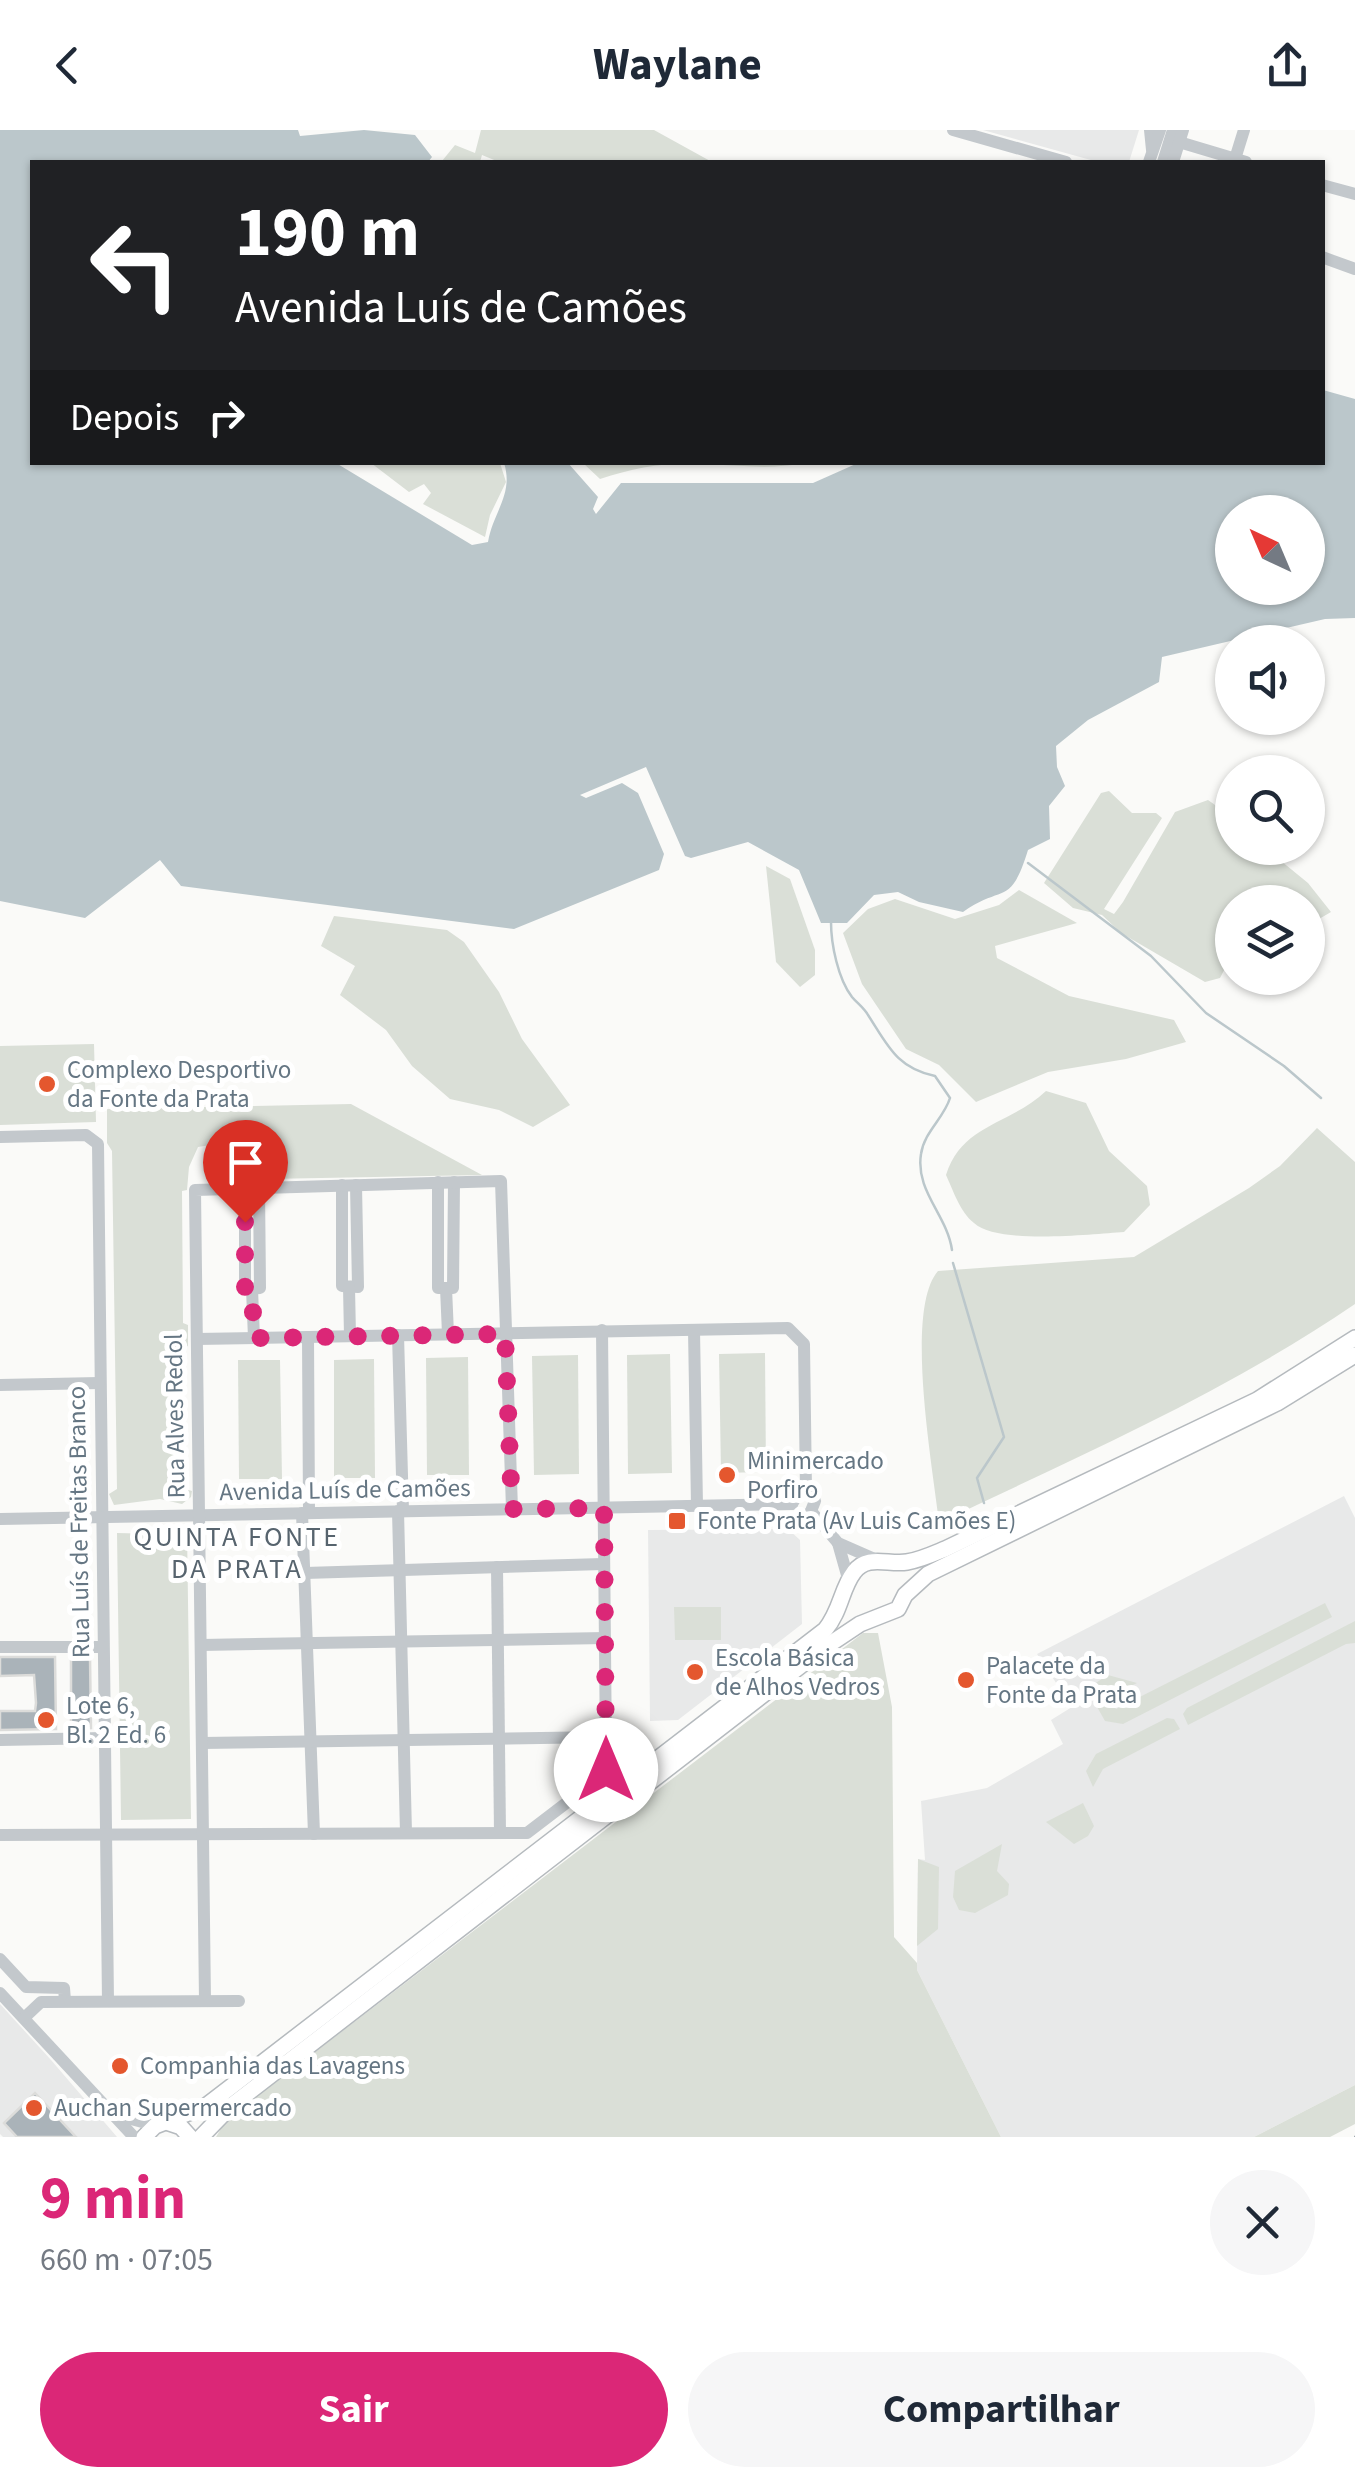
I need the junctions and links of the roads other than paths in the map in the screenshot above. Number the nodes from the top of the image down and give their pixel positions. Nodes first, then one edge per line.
1 (953, 130) edge
2 (1150, 130) edge
3 (1160, 130) edge
4 (1244, 130) edge
5 (1179, 134) edge
6 (1150, 156) edge
7 (1059, 160) edge
8 (1165, 160) edge
9 (1173, 160) edge
10 (1238, 160) edge
11 (1240, 160) edge
12 (1325, 186) edge
13 (1355, 194) edge
14 (1325, 259) edge
15 (1355, 269) edge
16 (0, 1137) edge
17 (438, 1182) junction
18 (454, 1182) junction
19 (349, 1185) junction
20 (252, 1188) junction
21 (446, 1288) junction
22 (602, 1330) junction
23 (694, 1330) junction
24 (448, 1334) junction
25 (505, 1334) junction
26 (398, 1335) junction
27 (350, 1336) junction
28 (308, 1337) junction
29 (197, 1338) junction
30 (254, 1338) junction
31 (1355, 1338) edge
32 (1355, 1355) edge
33 (99, 1383) junction
34 (0, 1385) edge
35 (806, 1491) junction
36 (792, 1504) junction
37 (697, 1506) junction
38 (604, 1508) junction
39 (512, 1509) junction
40 (400, 1511) junction
41 (811, 1511) junction
42 (305, 1513) junction
43 (199, 1515) junction
44 (101, 1517) junction
45 (0, 1519) edge
46 (838, 1543) junction
47 (882, 1561) junction
48 (603, 1564) junction
49 (498, 1566) junction
50 (401, 1570) junction
51 (304, 1573) junction
52 (848, 1586) junction
53 (905, 1595) junction
54 (876, 1618) junction
55 (605, 1638) junction
56 (499, 1639) junction
57 (403, 1643) junction
58 (307, 1644) junction
59 (200, 1645) junction
60 (103, 1646) junction
61 (0, 1648) edge
62 (606, 1737) junction
63 (104, 1738) junction
64 (0, 1740) edge
65 (502, 1740) junction
66 (406, 1741) junction
67 (312, 1742) junction
68 (202, 1743) junction
69 (406, 1833) junction
70 (500, 1833) junction
71 (107, 1834) junction
72 (202, 1834) junction
73 (314, 1834) junction
74 (0, 1835) edge
75 (0, 1959) edge
76 (0, 1993) edge
77 (65, 2001) junction
78 (108, 2001) junction
79 (205, 2001) junction
80 (239, 2001) dead end
81 (24, 2018) junction
82 (114, 2112) junction
83 (167, 2123) junction
84 (134, 2137) edge
85 (144, 2137) edge
86 (190, 2137) edge
87 (201, 2137) edge

1 - 7 street
2 - 6 street
3 - 6 street
4 - 11 street
5 - 8 street
5 - 9 street
5 - 10 street
12 - 13 street
14 - 15 street
16 - 33 street, Rua Luís de Freitas Branco
17 - 18 street
17 - 19 street
17 - 21 street
18 - 21 street
18 - 25 street
19 - 20 street
19 - 27 street
20 - 29 street, Rua Alves Redol
20 - 30 street
21 - 24 street
22 - 23 street
22 - 25 street
22 - 38 street
23 - 35 street
23 - 37 street
24 - 25 street
24 - 26 street
25 - 39 street
26 - 27 street
26 - 40 street
27 - 28 street
28 - 30 street
28 - 42 street
29 - 30 street
29 - 43 street, Rua Alves Redol
31 - 47 main road
32 - 53 main road
33 - 34 street
33 - 44 street, Rua Luís de Freitas Branco
35 - 36 street
35 - 41 street
36 - 37 street, Avenida Luís de Camões
36 - 41 street
37 - 38 street, Avenida Luís de Camões
38 - 39 street, Avenida Luís de Camões
38 - 48 street
39 - 40 street, Avenida Luís de Camões
40 - 42 street, Avenida Luís de Camões
40 - 50 street
41 - 46 street
42 - 43 street, Avenida Luís de Camões
42 - 51 street
43 - 44 street, Avenida Luís de Camões
43 - 59 street, Rua Alves Redol
44 - 45 street, Avenida Luís de Camões
44 - 60 street, Rua Luís de Freitas Branco
46 - 47 street
46 - 52 street
47 - 52 main road
47 - 53 main road
48 - 49 street
48 - 55 street
49 - 50 street
49 - 56 street
50 - 51 street
50 - 57 street
51 - 58 street
52 - 54 main road
52 - 83 main road
53 - 54 main road
54 - 87 main road
55 - 56 street
55 - 62 street
56 - 57 street
56 - 65 street
57 - 58 street
57 - 66 street
58 - 59 street
58 - 67 street
59 - 68 street, Rua Alves Redol
60 - 61 street
60 - 63 street, Rua Luís de Freitas Branco
62 - 65 street
62 - 70 street
63 - 64 street
63 - 71 street, Rua Luís de Freitas Branco
65 - 66 street
65 - 70 street
66 - 67 street
66 - 69 street
67 - 68 street
67 - 73 street
68 - 72 street, Rua Alves Redol
69 - 70 street
69 - 73 street
71 - 72 street
71 - 74 street
71 - 78 street, Rua Luís de Freitas Branco
72 - 73 street
72 - 79 street, Rua Alves Redol
75 - 77 street
76 - 81 street
77 - 78 street
77 - 81 street
78 - 79 street
79 - 80 street
81 - 82 street
82 - 83 street
82 - 84 street
83 - 85 main road
83 - 86 main road

